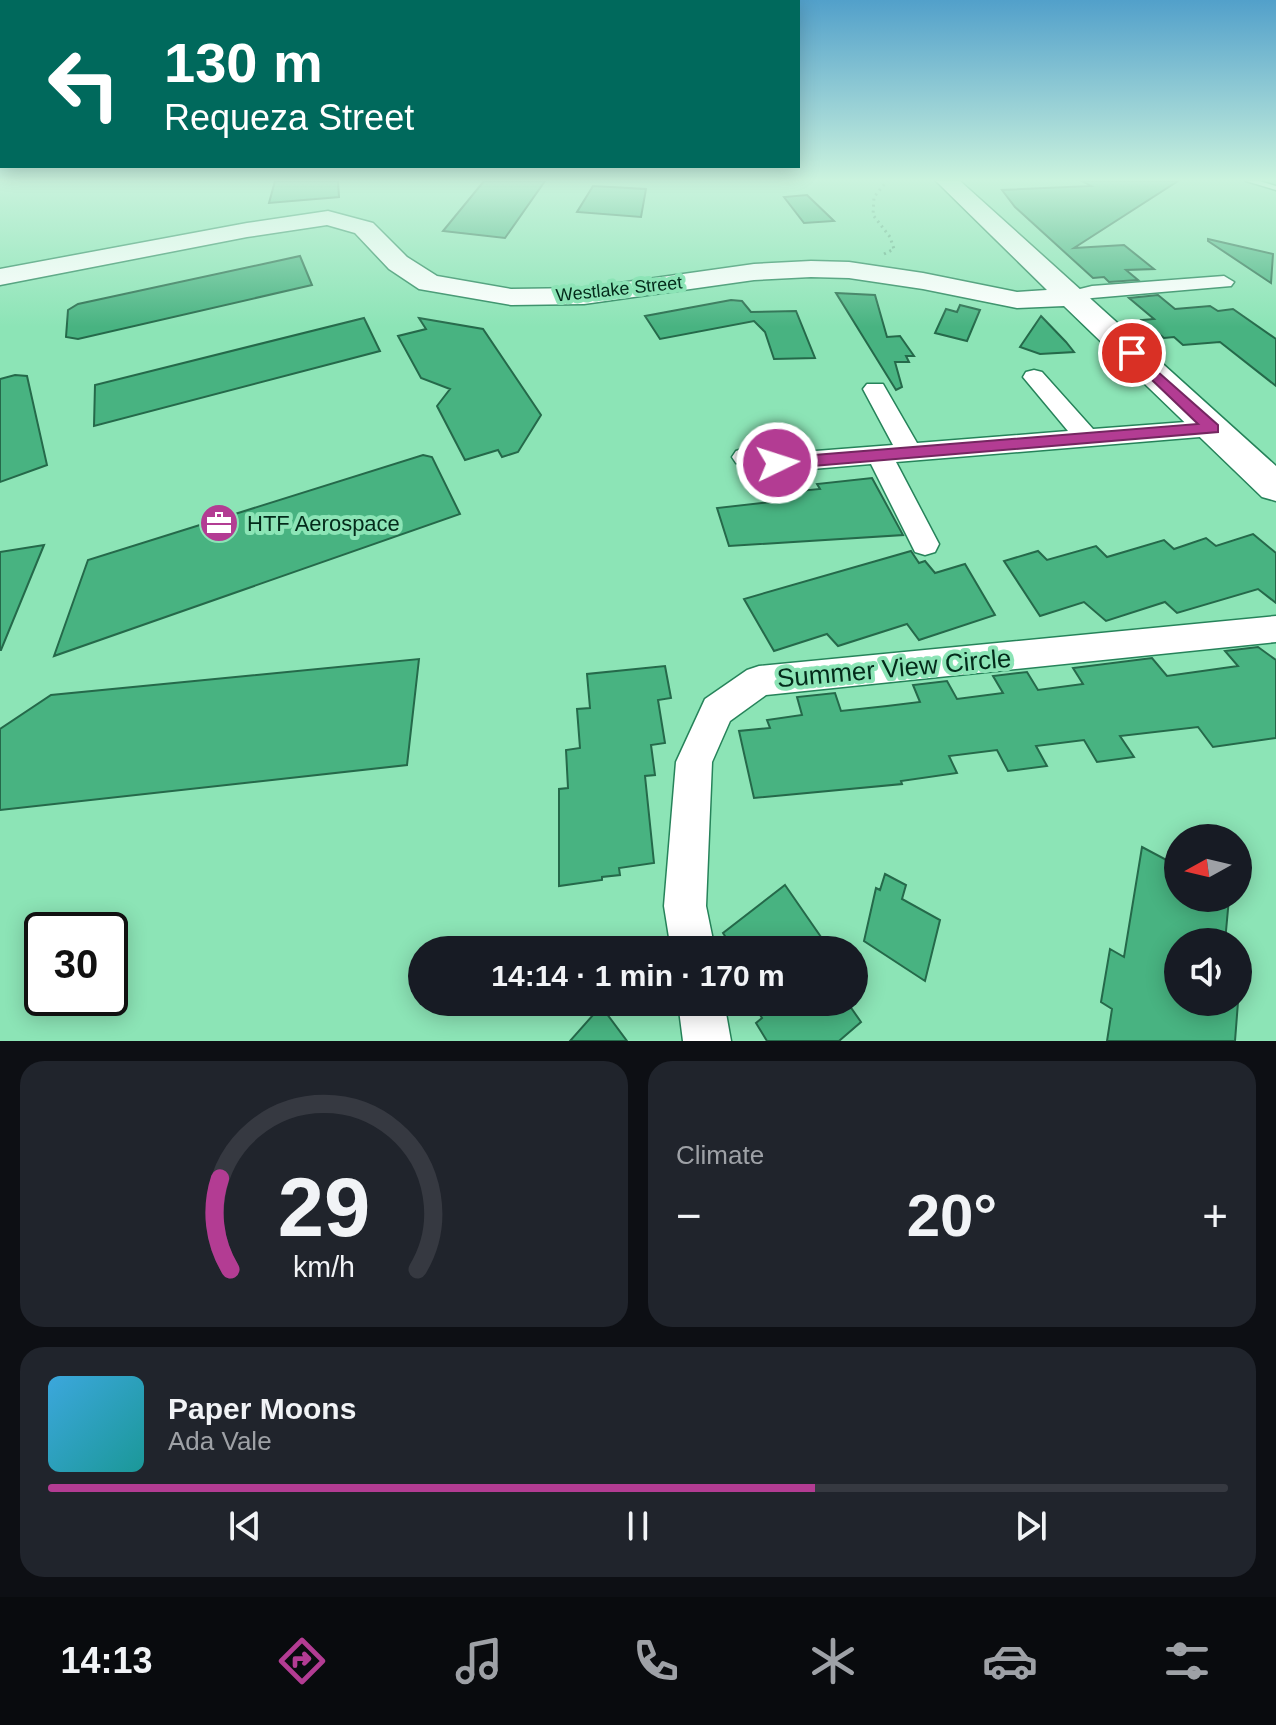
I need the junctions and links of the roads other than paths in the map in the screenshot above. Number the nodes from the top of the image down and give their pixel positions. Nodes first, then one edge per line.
1 (250, 230) edge
2 (366, 230) edge
3 (999, 230) edge
4 (0, 277) edge
5 (1224, 282) dead end
6 (1071, 297) junction
7 (1034, 377) dead end
8 (875, 389) dead end
9 (1212, 428) junction
10 (1087, 438) junction
11 (910, 453) junction
12 (880, 456) junction
13 (745, 457) dead end
14 (1276, 488) edge
15 (925, 544) dead end
16 (1276, 629) edge
17 (690, 936) edge
18 (703, 1016) edge
19 (707, 1041) edge

1 - 4 street, Westlake Street
2 - 6 street, Westlake Street
3 - 6 street
5 - 6 street
6 - 9 street
7 - 10 street
8 - 11 street
9 - 10 street
9 - 14 street
10 - 11 street
11 - 12 street
12 - 13 street
12 - 15 street
16 - 17 street, Summer View Circle
18 - 19 street

